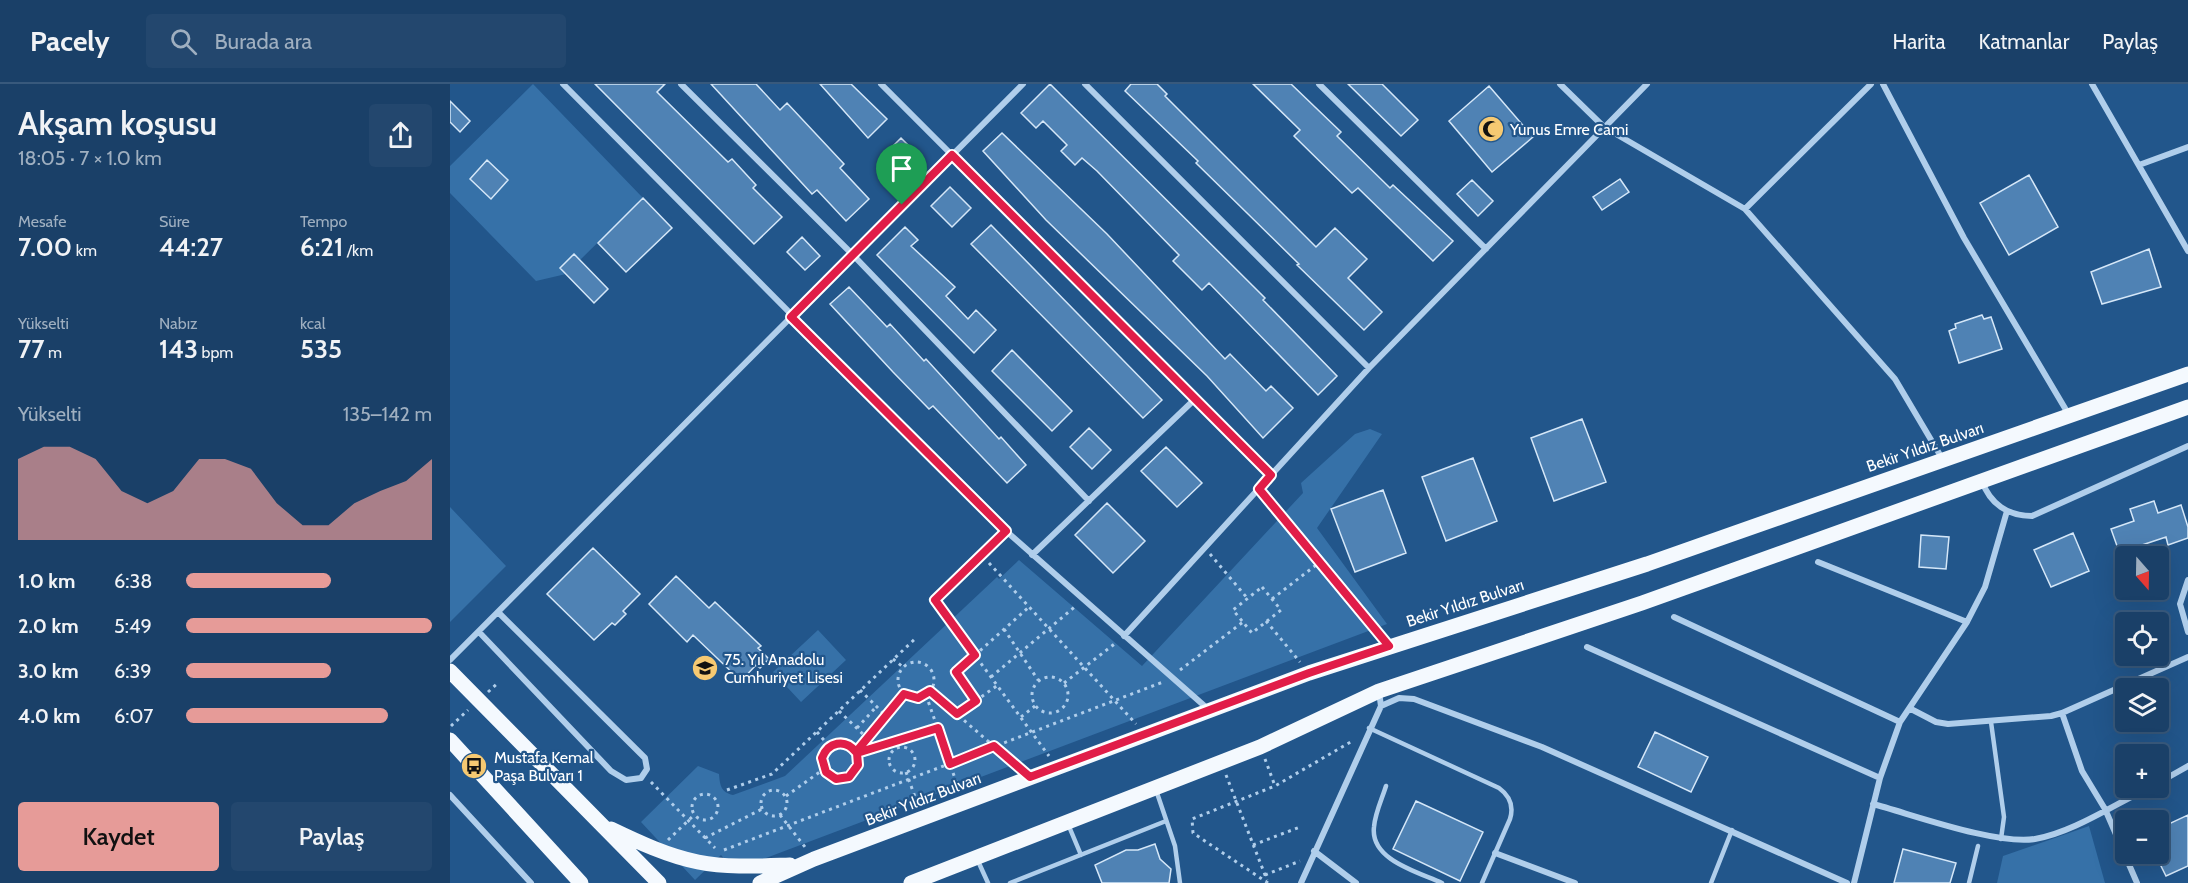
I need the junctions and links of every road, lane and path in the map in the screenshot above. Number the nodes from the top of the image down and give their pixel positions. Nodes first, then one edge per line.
1 (562, 84) edge
2 (681, 84) edge
3 (881, 84) edge
4 (1023, 84) edge
5 (1085, 84) edge
6 (1319, 84) edge
7 (1560, 84) edge
8 (1647, 84) edge
9 (1870, 84) edge
10 (1883, 84) edge
11 (2092, 84) edge
12 (1604, 128) junction
13 (2188, 147) edge
14 (952, 155) junction
15 (2139, 165) junction
16 (1745, 209) junction
17 (1486, 249) junction
18 (2188, 251) edge
19 (853, 255) junction
20 (791, 317) junction
21 (1369, 368) junction
22 (2188, 374) edge
23 (1195, 399) junction
24 (2188, 407) edge
25 (2069, 416) junction
26 (2188, 446) edge
27 (1944, 460) junction
28 (1271, 475) junction
29 (1982, 480) junction
30 (1259, 489) junction
31 (1089, 501) junction
32 (2007, 511) junction
33 (1006, 531) junction
34 (1205, 547) junction
35 (982, 555) junction
36 (1032, 555) junction
37 (1320, 562) junction
38 (1818, 562) dead end
39 (2188, 580) edge
40 (1248, 598) junction
41 (1272, 599) junction
42 (935, 600) joint
43 (1083, 600) junction
44 (1029, 607) junction
45 (498, 612) junction
46 (1674, 617) dead end
47 (1266, 621) junction
48 (1243, 622) junction
49 (1967, 622) junction
50 (1004, 629) junction
51 (1049, 629) junction
52 (479, 632) junction
53 (2188, 632) edge
54 (1124, 636) junction
55 (916, 637) dead end
56 (1389, 646) junction
57 (1587, 647) dead end
58 (1020, 653) junction
59 (975, 655) junction
60 (2188, 657) edge
61 (893, 659) junction
62 (450, 660) edge
63 (903, 667) junction
64 (1084, 667) junction
65 (450, 671) edge
66 (1309, 673) junction
67 (991, 677) junction
68 (1172, 678) junction
69 (1039, 681) junction
70 (1064, 683) junction
71 (998, 685) junction
72 (860, 690) junction
73 (930, 691) junction
74 (904, 694) junction
75 (926, 695) junction
76 (1380, 698) junction
77 (1115, 700) junction
78 (976, 701) junction
79 (877, 706) junction
80 (1035, 706) junction
81 (1911, 709) junction
82 (1209, 710) junction
83 (839, 711) junction
84 (1059, 711) junction
85 (2062, 713) junction
86 (957, 714) junction
87 (886, 716) junction
88 (1021, 717) junction
89 (1065, 720) junction
90 (1900, 722) junction
91 (1990, 722) junction
92 (857, 728) junction
93 (938, 728) junction
94 (1368, 731) junction
95 (817, 732) junction
96 (1032, 732) junction
97 (1145, 734) junction
98 (867, 738) junction
99 (450, 740) edge
100 (895, 741) junction
101 (830, 746) junction
102 (994, 746) junction
103 (1260, 747) junction
104 (897, 748) junction
105 (856, 752) junction
106 (1222, 762) junction
107 (950, 764) junction
108 (2188, 766) edge
109 (1058, 767) junction
110 (824, 769) junction
111 (906, 772) junction
112 (1030, 777) junction
113 (2169, 777) edge
114 (1880, 778) junction
115 (908, 780) junction
116 (651, 782) dead end
117 (1275, 786) junction
118 (1386, 786) dead end
119 (1155, 788) junction
120 (727, 790) dead end
121 (450, 795) edge
122 (786, 796) junction
123 (2128, 798) edge
124 (1236, 800) junction
125 (963, 803) junction
126 (1873, 804) junction
127 (762, 808) junction
128 (2105, 809) junction
129 (694, 815) junction
130 (780, 815) junction
131 (922, 818) junction
132 (1166, 820) junction
133 (688, 821) junction
134 (1067, 822) junction
135 (600, 824) junction
136 (788, 825) junction
137 (1300, 827) dead end
138 (1732, 830) junction
139 (705, 838) junction
140 (2001, 839) junction
141 (1253, 845) junction
142 (1978, 846) dead end
143 (658, 849) junction
144 (1314, 851) junction
145 (1495, 853) junction
146 (1081, 855) junction
147 (976, 858) junction
148 (1302, 860) dead end
149 (807, 862) junction
150 (1265, 875) junction
151 (578, 881) edge
152 (531, 883) edge
153 (659, 883) edge
154 (760, 883) edge
155 (786, 883) edge
156 (910, 883) edge
157 (988, 883) edge
158 (1010, 883) edge
159 (1180, 883) edge
160 (1268, 883) edge
161 (1301, 883) edge
162 (1356, 883) edge
163 (1442, 883) edge
164 (1482, 883) edge
165 (1575, 883) edge
166 (1711, 883) edge
167 (1847, 883) edge
168 (1854, 883) edge
169 (1969, 883) edge
170 (2137, 883) edge

1 - 20 street
2 - 19 street
3 - 14 street
4 - 14 street
5 - 21 street
6 - 17 street
7 - 12 street
8 - 12 street
9 - 16 street
10 - 25 street
11 - 15 street
12 - 16 street
12 - 17 street
13 - 15 street
14 - 19 street
14 - 23 street
15 - 18 street
16 - 27 street
17 - 21 street
19 - 20 street
19 - 31 street
20 - 33 street
20 - 45 street
21 - 28 street
22 - 25 main road, Bekir Yıldız Bulvarı
23 - 28 street
23 - 31 street
24 - 29 main road
25 - 27 main road, Bekir Yıldız Bulvarı
26 - 32 street
27 - 56 main road, Bekir Yıldız Bulvarı
28 - 30 street
29 - 32 street
29 - 76 main road
30 - 34 street
30 - 37 path
31 - 36 street
32 - 49 street
33 - 35 street
33 - 36 street
34 - 40 path
34 - 54 street
35 - 42 street
35 - 44 path
36 - 43 street
37 - 41 path
37 - 56 path
38 - 49 street
39 - 53 street
40 - 41 path
40 - 48 path
41 - 47 path
42 - 59 path
43 - 51 path
43 - 54 street
44 - 50 path
44 - 51 path
45 - 52 street
45 - 52 street
46 - 90 street
47 - 48 path
47 - 66 path
48 - 68 path
49 - 81 street
50 - 58 path
50 - 59 path
51 - 58 path
51 - 64 path
52 - 62 street
54 - 64 path
54 - 68 street
55 - 61 path
56 - 66 main road, Bekir Yıldız Bulvarı
57 - 114 street
58 - 67 path
58 - 69 path
59 - 67 path
59 - 78 path
60 - 85 street
61 - 63 path
61 - 72 path
63 - 73 path
63 - 74 path
64 - 70 path
64 - 77 path
65 - 135 main road
66 - 82 main road, Bekir Yıldız Bulvarı
67 - 71 path
68 - 77 path
68 - 82 street
69 - 70 path
69 - 80 path
70 - 84 path
71 - 78 path
71 - 88 path
72 - 79 path
72 - 83 path
73 - 75 path
73 - 86 path
74 - 75 path
74 - 87 path
75 - 93 path
76 - 94 street
76 - 103 main road
76 - 138 street
77 - 89 path
77 - 97 path
78 - 86 path
79 - 87 path
79 - 92 path
80 - 84 path
80 - 88 path
81 - 90 street
81 - 91 street
82 - 97 main road, Bekir Yıldız Bulvarı
83 - 92 path
83 - 95 path
84 - 89 path
85 - 91 street
85 - 128 street
86 - 102 path
87 - 98 path
88 - 96 path
89 - 96 path
90 - 114 street
91 - 140 lane
92 - 98 path
93 - 100 path
93 - 107 path
94 - 117 path
94 - 144 street
94 - 145 lane
95 - 101 path
95 - 120 path
96 - 102 path
96 - 109 path
97 - 109 main road, Bekir Yıldız Bulvarı
98 - 105 path
99 - 151 main road
100 - 104 path
100 - 105 path
101 - 105 path
101 - 110 path
102 - 107 path
102 - 112 path
103 - 106 main road
103 - 117 path
104 - 111 path
104 - 111 path
105 - 110 path
106 - 119 main road
106 - 124 path
107 - 115 path
107 - 125 path
108 - 113 street
109 - 112 main road, Bekir Yıldız Bulvarı
110 - 122 path
111 - 115 path
112 - 125 main road, Bekir Yıldız Bulvarı
114 - 126 street
115 - 131 path
115 - 136 path
116 - 133 path
117 - 124 path
118 - 163 lane
119 - 132 lane
119 - 134 main road
121 - 152 street
122 - 127 path
122 - 130 path
123 - 128 street
124 - 141 path
124 - 160 path
125 - 131 main road, Bekir Yıldız Bulvarı
126 - 140 street
126 - 168 street
127 - 130 path
127 - 139 path
128 - 140 street
128 - 170 street
129 - 129 path
129 - 133 path
130 - 136 path
131 - 149 main road, Bekir Yıldız Bulvarı
132 - 146 lane
132 - 159 lane
133 - 139 path
133 - 143 path
134 - 146 lane
134 - 147 main road
135 - 143 main road
135 - 153 main road
136 - 139 path
136 - 149 path
137 - 141 path
138 - 166 lane
138 - 167 street
141 - 150 path
142 - 169 lane
143 - 149 main road
144 - 161 street
144 - 162 street
145 - 164 lane
145 - 165 street
146 - 158 lane
147 - 156 main road
147 - 157 lane
148 - 150 path
149 - 154 main road, Bekir Yıldız Bulvarı
149 - 155 main road
150 - 160 path

